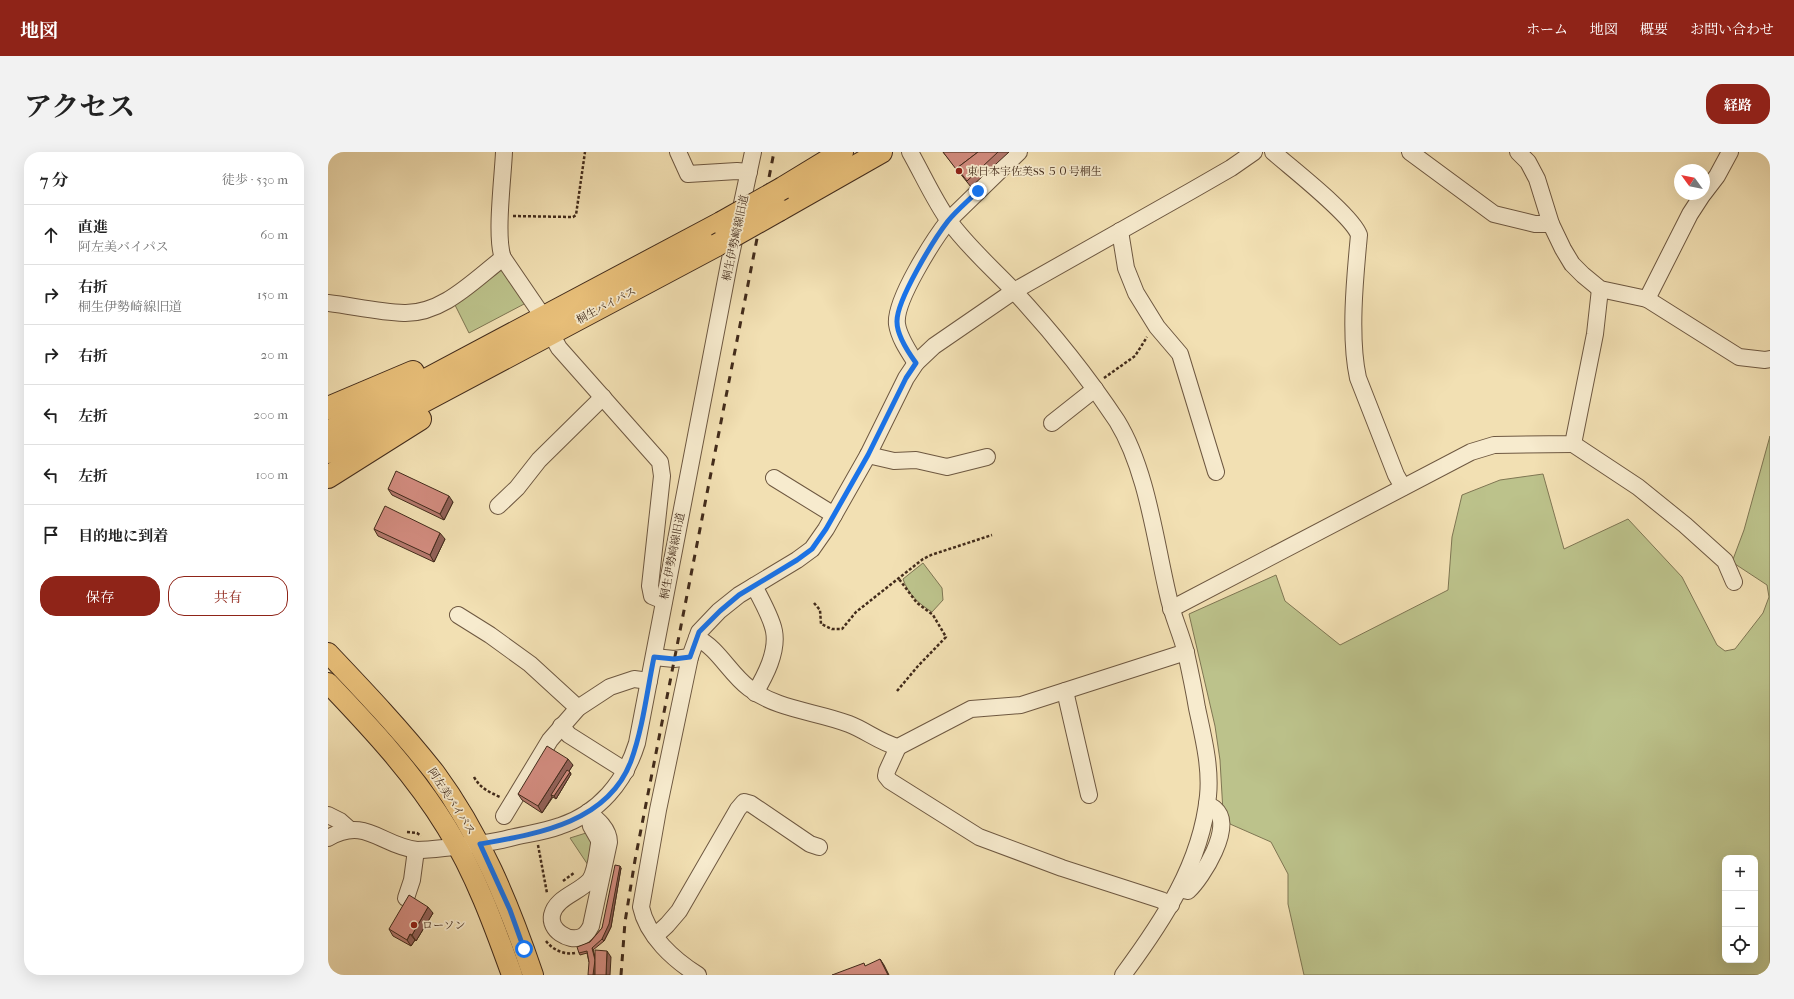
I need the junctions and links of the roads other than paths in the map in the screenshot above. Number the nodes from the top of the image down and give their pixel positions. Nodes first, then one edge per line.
1 (504, 152) edge
2 (678, 152) edge
3 (753, 152) edge
4 (842, 152) edge
5 (881, 152) edge
6 (910, 152) edge
7 (1019, 152) edge
8 (1254, 152) edge
9 (1273, 152) edge
10 (1410, 152) edge
11 (1518, 152) edge
12 (1730, 152) edge
13 (749, 172) junction
14 (1710, 186) edge
15 (1700, 200) edge
16 (948, 220) junction
17 (1551, 224) junction
18 (1120, 231) junction
19 (503, 258) junction
20 (1600, 288) junction
21 (1014, 291) junction
22 (1647, 299) junction
23 (328, 303) edge
24 (548, 326) junction
25 (1770, 359) edge
26 (916, 363) junction
27 (1094, 388) junction
28 (602, 397) junction
29 (328, 408) edge
30 (1052, 424) dead end
31 (328, 432) edge
32 (1573, 444) junction
33 (328, 452) edge
34 (868, 455) junction
35 (987, 457) dead end
36 (1216, 472) dead end
37 (328, 477) edge
38 (774, 478) dead end
39 (1403, 487) junction
40 (498, 506) dead end
41 (834, 515) junction
42 (1734, 582) dead end
43 (754, 586) junction
44 (664, 602) junction
45 (1171, 609) junction
46 (458, 615) dead end
47 (697, 638) junction
48 (1186, 652) junction
49 (328, 653) edge
50 (654, 657) junction
51 (690, 657) junction
52 (649, 681) junction
53 (328, 682) edge
54 (1065, 691) junction
55 (756, 693) junction
56 (578, 708) junction
57 (561, 726) junction
58 (898, 747) junction
59 (626, 771) junction
60 (1090, 795) dead end
61 (508, 809) road end
62 (588, 812) junction
63 (328, 815) edge
64 (349, 829) junction
65 (328, 838) edge
66 (480, 844) junction
67 (458, 846) junction
68 (819, 847) dead end
69 (416, 850) junction
70 (582, 886) junction
71 (599, 895) junction
72 (406, 898) edge
73 (1171, 905) junction
74 (655, 936) junction
75 (512, 975) edge
76 (532, 975) edge
77 (698, 975) edge
78 (1123, 975) edge

1 - 19 street
2 - 13 street
3 - 13 street, 桐生伊勢崎線旧道
4 - 24 highway, 桐生バイパス, bridge
5 - 24 highway, 桐生バイパス, bridge
6 - 16 street
7 - 16 street
8 - 18 street
9 - 39 street
10 - 17 street
11 - 17 street
12 - 14 street
13 - 44 street, 桐生伊勢崎線旧道
15 - 22 street
16 - 21 street
16 - 26 street
17 - 20 street
18 - 21 street
18 - 36 street
19 - 23 street
19 - 24 street
20 - 22 street
20 - 32 street
21 - 26 street
21 - 27 street
22 - 25 street
24 - 28 street
24 - 29 highway
24 - 31 highway, 桐生バイパス
24 - 33 highway, 桐生バイパス
24 - 37 highway
26 - 34 street
27 - 30 street
27 - 45 street
28 - 40 street
28 - 44 street
32 - 39 street
32 - 42 street
34 - 35 street
34 - 41 street
38 - 41 street
39 - 45 street
41 - 43 street
43 - 47 street
43 - 55 street
44 - 50 street, 桐生伊勢崎線旧道
45 - 48 street
46 - 56 street
47 - 51 street
47 - 55 street
48 - 54 street
48 - 73 street
49 - 66 main road, 阿左美バイパス
50 - 51 street
50 - 52 street, 桐生伊勢崎線旧道
51 - 74 street
52 - 56 street
52 - 59 street, 桐生伊勢崎線旧道
53 - 67 main road, 阿左美バイパス
54 - 58 street
54 - 60 street
55 - 58 street
56 - 57 street
57 - 59 street
57 - 61 street
58 - 73 street
59 - 62 street, 桐生伊勢崎線旧道
62 - 66 street, 桐生伊勢崎線旧道
62 - 70 street
62 - 71 street
63 - 64 street
64 - 65 street
64 - 69 street
66 - 67 street, 桐生伊勢崎線旧道
66 - 76 main road, 阿左美バイパス
67 - 69 street, 桐生伊勢崎線旧道
67 - 75 main road, 阿左美バイパス
68 - 74 street
69 - 72 street
70 - 71 street
70 - 71 street
73 - 78 street
74 - 77 street

